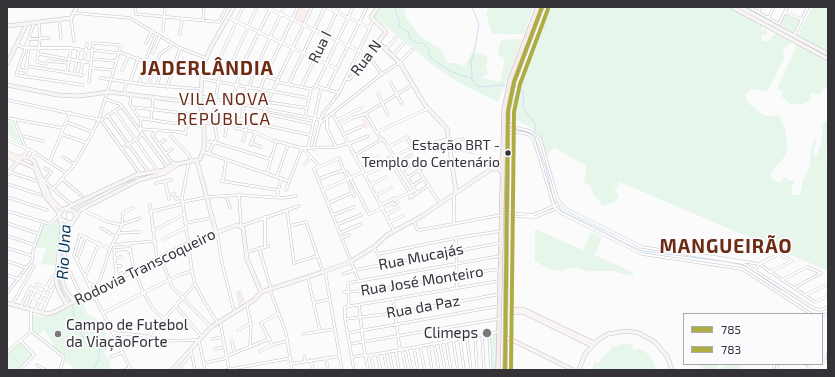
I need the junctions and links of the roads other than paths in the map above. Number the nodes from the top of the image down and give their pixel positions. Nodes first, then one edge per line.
1 (77, 7) edge
2 (135, 7) edge
3 (165, 7) edge
4 (204, 7) edge
5 (226, 7) edge
6 (234, 7) edge
7 (243, 7) edge
8 (257, 7) edge
9 (266, 7) edge
10 (284, 7) edge
11 (298, 7) edge
12 (312, 7) edge
13 (325, 7) edge
14 (339, 7) edge
15 (353, 7) edge
16 (366, 7) edge
17 (378, 7) edge
18 (538, 7) edge
19 (542, 7) edge
20 (732, 7) edge
21 (740, 7) edge
22 (748, 7) edge
23 (761, 7) edge
24 (774, 7) edge
25 (787, 7) edge
26 (805, 7) edge
27 (270, 8) edge
28 (808, 8) edge
29 (337, 12) junction
30 (758, 12) junction
31 (785, 12) junction
32 (74, 13) junction
33 (281, 14) junction
34 (164, 17) junction
35 (348, 17) junction
36 (72, 18) junction
37 (228, 18) junction
38 (372, 18) junction
39 (768, 18) junction
40 (182, 19) junction
41 (292, 19) junction
42 (60, 20) junction
43 (203, 20) junction
44 (802, 20) junction
45 (36, 22) junction
46 (236, 22) junction
47 (27, 23) junction
48 (359, 23) junction
49 (303, 25) junction
50 (778, 25) junction
51 (7, 26) edge
52 (248, 27) junction
53 (370, 28) junction
54 (314, 30) junction
55 (152, 31) junction
56 (163, 31) dead end
57 (259, 32) junction
58 (156, 34) junction
59 (180, 34) dead end
60 (326, 35) junction
61 (160, 36) junction
62 (794, 36) junction
63 (270, 37) junction
64 (49, 38) dead end
65 (62, 38) dead end
66 (396, 38) dead end
67 (40, 39) junction
68 (28, 40) junction
69 (337, 40) junction
70 (74, 41) dead end
71 (378, 42) junction
72 (146, 43) dead end
73 (172, 43) junction
74 (281, 43) junction
75 (404, 43) dead end
76 (87, 44) dead end
77 (17, 45) junction
78 (348, 46) junction
79 (25, 48) junction
80 (29, 48) junction
81 (40, 48) junction
82 (71, 48) junction
83 (180, 48) junction
84 (292, 48) junction
85 (79, 49) junction
86 (386, 49) junction
87 (86, 50) junction
88 (412, 50) dead end
89 (92, 51) junction
90 (359, 51) junction
91 (119, 52) junction
92 (153, 53) dead end
93 (303, 53) junction
94 (38, 54) junction
95 (828, 54) edge
96 (129, 55) junction
97 (368, 55) junction
98 (393, 55) junction
99 (147, 57) dead end
100 (70, 58) junction
101 (138, 58) junction
102 (206, 58) junction
103 (315, 58) junction
104 (92, 59) junction
105 (828, 59) edge
106 (78, 60) junction
107 (116, 61) junction
108 (83, 62) junction
109 (146, 62) junction
110 (400, 62) junction
111 (7, 63) edge
112 (69, 63) junction
113 (91, 64) junction
114 (326, 64) junction
115 (155, 65) junction
116 (26, 66) junction
117 (91, 68) junction
118 (18, 69) junction
119 (337, 69) junction
120 (113, 70) junction
121 (122, 70) dead end
122 (25, 72) junction
123 (67, 73) junction
124 (227, 73) dead end
125 (74, 74) junction
126 (382, 74) junction
127 (265, 76) junction
128 (25, 77) junction
129 (100, 78) dead end
130 (202, 79) junction
131 (346, 79) junction
132 (110, 80) junction
133 (277, 81) junction
134 (89, 82) dead end
135 (218, 82) junction
136 (126, 83) junction
137 (130, 83) junction
138 (290, 83) junction
139 (391, 83) dead end
140 (139, 84) junction
141 (7, 85) edge
142 (83, 85) dead end
143 (148, 85) junction
144 (236, 85) junction
145 (412, 85) junction
146 (157, 86) junction
147 (302, 86) junction
148 (316, 86) junction
149 (167, 87) junction
150 (248, 88) junction
151 (321, 88) junction
152 (201, 89) junction
153 (311, 89) junction
154 (327, 89) junction
155 (260, 90) junction
156 (272, 92) junction
157 (107, 93) junction
158 (339, 93) junction
159 (124, 94) junction
160 (378, 94) dead end
161 (397, 94) junction
162 (131, 95) junction
163 (200, 96) junction
164 (153, 98) junction
165 (309, 98) junction
166 (105, 99) junction
167 (216, 99) junction
168 (7, 100) edge
169 (232, 102) junction
170 (267, 102) junction
171 (200, 103) junction
172 (244, 104) junction
173 (382, 104) junction
174 (402, 104) dead end
175 (122, 106) junction
176 (132, 107) junction
177 (255, 107) junction
178 (307, 108) junction
179 (361, 108) dead end
180 (427, 108) junction
181 (152, 109) junction
182 (264, 109) junction
183 (115, 111) junction
184 (70, 112) junction
185 (263, 113) junction
186 (202, 114) junction
187 (333, 114) junction
188 (366, 114) junction
189 (388, 115) dead end
190 (108, 116) junction
191 (213, 116) junction
192 (305, 117) junction
193 (7, 118) edge
194 (141, 118) junction
195 (14, 119) junction
196 (314, 119) junction
197 (327, 119) junction
198 (100, 120) junction
199 (151, 120) junction
200 (241, 120) junction
201 (337, 120) junction
202 (248, 121) junction
203 (66, 122) junction
204 (320, 122) junction
205 (507, 122) junction
206 (187, 124) junction
207 (213, 124) junction
208 (227, 124) junction
209 (260, 124) junction
210 (313, 124) junction
211 (204, 125) junction
212 (231, 125) dead end
213 (339, 125) junction
214 (363, 126) dead end
215 (63, 128) junction
216 (235, 128) dead end
217 (246, 130) junction
218 (93, 132) junction
219 (156, 132) dead end
220 (256, 132) junction
221 (377, 132) junction
222 (61, 134) junction
223 (344, 134) junction
224 (508, 134) junction
225 (142, 135) junction
226 (310, 135) junction
227 (22, 136) junction
228 (171, 136) dead end
229 (226, 136) dead end
230 (368, 136) dead end
231 (382, 139) junction
232 (464, 139) dead end
233 (7, 140) edge
234 (135, 140) junction
235 (166, 140) dead end
236 (450, 140) junction
237 (43, 141) dead end
238 (204, 141) junction
239 (243, 141) dead end
240 (277, 141) junction
241 (215, 142) junction
242 (88, 143) junction
243 (129, 144) junction
244 (159, 144) junction
245 (349, 144) junction
246 (288, 145) junction
247 (26, 147) junction
248 (262, 147) dead end
249 (336, 147) junction
250 (388, 147) junction
251 (303, 148) junction
252 (308, 148) junction
253 (412, 148) junction
254 (29, 149) junction
255 (122, 149) junction
256 (172, 149) dead end
257 (313, 149) junction
258 (34, 152) junction
259 (7, 154) edge
260 (166, 154) junction
261 (204, 154) junction
262 (355, 155) junction
263 (411, 155) dead end
264 (394, 156) junction
265 (63, 157) dead end
266 (311, 157) junction
267 (377, 157) dead end
268 (388, 157) dead end
269 (22, 159) junction
270 (270, 159) junction
271 (502, 159) junction
272 (33, 160) junction
273 (198, 160) junction
274 (226, 160) junction
275 (419, 160) dead end
276 (50, 161) junction
277 (190, 161) junction
278 (398, 163) junction
279 (75, 164) junction
280 (305, 164) dead end
281 (174, 165) junction
282 (360, 165) junction
283 (31, 166) junction
284 (319, 166) junction
285 (382, 167) dead end
286 (45, 168) dead end
287 (167, 168) junction
288 (490, 169) junction
289 (344, 170) junction
290 (402, 170) junction
291 (158, 171) junction
292 (347, 172) dead end
293 (9, 173) edge
294 (66, 173) junction
295 (149, 173) junction
296 (267, 173) junction
297 (364, 173) junction
298 (140, 174) junction
299 (503, 174) junction
300 (276, 176) junction
301 (386, 177) dead end
302 (281, 178) junction
303 (407, 178) junction
304 (424, 178) junction
305 (62, 179) junction
306 (350, 179) junction
307 (171, 180) dead end
308 (318, 180) junction
309 (37, 181) dead end
310 (44, 181) junction
311 (165, 181) junction
312 (288, 181) junction
313 (156, 183) dead end
314 (7, 184) edge
315 (370, 185) junction
316 (430, 185) junction
317 (412, 186) junction
318 (391, 188) dead end
319 (53, 189) junction
320 (278, 190) junction
321 (286, 190) dead end
322 (323, 190) junction
323 (415, 190) junction
324 (410, 192) junction
325 (352, 193) junction
326 (417, 193) junction
327 (455, 193) junction
328 (41, 195) dead end
329 (168, 195) junction
330 (239, 195) junction
331 (82, 196) dead end
332 (226, 196) junction
333 (296, 196) dead end
334 (354, 196) dead end
335 (375, 196) junction
336 (7, 197) edge
337 (208, 197) junction
338 (277, 197) junction
339 (182, 198) junction
340 (395, 198) dead end
341 (169, 199) dead end
342 (182, 203) junction
343 (328, 203) junction
344 (440, 203) junction
345 (72, 205) junction
346 (150, 205) dead end
347 (299, 206) dead end
348 (382, 206) junction
349 (556, 206) junction
350 (354, 207) dead end
351 (133, 208) dead end
352 (230, 208) dead end
353 (399, 208) dead end
354 (81, 209) junction
355 (47, 210) dead end
356 (287, 210) junction
357 (7, 211) edge
358 (150, 212) junction
359 (62, 213) junction
360 (184, 214) junction
361 (505, 214) junction
362 (333, 215) junction
363 (361, 215) dead end
364 (386, 215) junction
365 (76, 216) junction
366 (403, 216) dead end
367 (140, 218) dead end
368 (213, 218) junction
369 (265, 218) junction
370 (414, 221) junction
371 (43, 222) junction
372 (390, 222) junction
373 (7, 223) edge
374 (71, 223) junction
375 (185, 223) junction
376 (123, 224) junction
377 (360, 224) dead end
378 (454, 224) junction
379 (336, 225) junction
380 (241, 226) junction
381 (289, 226) junction
382 (596, 226) dead end
383 (101, 228) dead end
384 (186, 228) junction
385 (594, 230) junction
386 (153, 231) junction
387 (394, 231) junction
388 (502, 231) junction
389 (139, 232) dead end
390 (216, 232) junction
391 (119, 233) junction
392 (340, 233) junction
393 (39, 234) junction
394 (349, 235) dead end
395 (7, 236) edge
396 (86, 237) junction
397 (117, 237) junction
398 (342, 238) junction
399 (456, 238) junction
400 (163, 239) dead end
401 (155, 241) junction
402 (99, 243) junction
403 (129, 243) junction
404 (501, 243) junction
405 (187, 244) junction
406 (35, 245) junction
407 (112, 245) junction
408 (265, 246) junction
409 (269, 246) dead end
410 (374, 247) junction
411 (7, 248) edge
412 (259, 248) junction
413 (110, 249) junction
414 (456, 250) junction
415 (246, 252) junction
416 (690, 253) dead end
417 (378, 254) junction
418 (317, 256) junction
419 (501, 256) junction
420 (33, 257) junction
421 (507, 257) junction
422 (114, 258) junction
423 (121, 258) dead end
424 (159, 258) junction
425 (7, 261) edge
426 (77, 262) junction
427 (350, 262) junction
428 (457, 263) junction
429 (500, 264) junction
430 (759, 264) junction
431 (34, 266) dead end
432 (115, 266) junction
433 (121, 266) dead end
434 (380, 266) junction
435 (27, 268) junction
436 (752, 268) junction
437 (500, 269) junction
438 (355, 270) junction
439 (755, 270) junction
440 (134, 271) junction
441 (192, 271) junction
442 (70, 272) dead end
443 (324, 272) junction
444 (769, 272) junction
445 (749, 273) junction
446 (7, 274) edge
447 (116, 274) junction
448 (343, 274) dead end
449 (56, 275) junction
450 (456, 275) junction
451 (308, 276) junction
452 (19, 278) junction
453 (84, 278) junction
454 (117, 280) junction
455 (169, 280) junction
456 (506, 280) junction
457 (782, 280) junction
458 (359, 281) junction
459 (501, 281) junction
460 (88, 284) junction
461 (195, 284) junction
462 (828, 284) edge
463 (98, 285) junction
464 (54, 286) dead end
465 (7, 287) edge
466 (11, 288) junction
467 (46, 288) junction
468 (456, 288) junction
469 (794, 288) junction
470 (271, 289) junction
471 (35, 290) junction
472 (97, 290) junction
473 (52, 291) junction
474 (93, 292) junction
475 (143, 292) junction
476 (261, 292) junction
477 (344, 292) dead end
478 (348, 292) junction
479 (7, 293) edge
480 (501, 294) junction
481 (43, 295) junction
482 (805, 295) junction
483 (828, 296) edge
484 (31, 297) junction
485 (49, 298) junction
486 (82, 298) junction
487 (183, 298) junction
488 (330, 299) junction
489 (393, 300) junction
490 (39, 301) junction
491 (73, 302) junction
492 (314, 302) junction
493 (7, 303) edge
494 (12, 304) junction
495 (46, 304) junction
496 (246, 304) junction
497 (359, 304) junction
498 (68, 305) junction
499 (176, 306) junction
500 (349, 306) junction
501 (500, 306) junction
502 (828, 307) edge
503 (20, 308) junction
504 (26, 309) junction
505 (33, 311) junction
506 (234, 311) junction
507 (506, 312) junction
508 (42, 313) junction
509 (103, 313) junction
510 (395, 313) junction
511 (810, 313) edge
512 (278, 314) junction
513 (360, 317) junction
514 (499, 318) junction
515 (164, 319) junction
516 (345, 319) junction
517 (218, 321) junction
518 (251, 323) junction
519 (396, 325) junction
520 (211, 327) junction
521 (335, 329) junction
522 (238, 330) dead end
523 (361, 330) junction
524 (32, 331) junction
525 (320, 331) junction
526 (499, 332) junction
527 (114, 333) junction
528 (348, 333) junction
529 (303, 334) dead end
530 (489, 334) junction
531 (482, 335) junction
532 (201, 336) junction
533 (396, 336) junction
534 (475, 336) junction
535 (148, 337) junction
536 (223, 337) junction
537 (506, 337) junction
538 (467, 338) junction
539 (212, 339) dead end
540 (269, 339) junction
541 (460, 339) junction
542 (20, 340) junction
543 (198, 340) junction
544 (453, 340) junction
545 (232, 341) dead end
546 (287, 341) junction
547 (446, 341) junction
548 (363, 342) junction
549 (440, 343) junction
550 (350, 344) junction
551 (434, 344) junction
552 (272, 345) junction
553 (428, 345) junction
554 (593, 345) junction
555 (7, 346) edge
556 (225, 346) junction
557 (250, 346) junction
558 (420, 347) junction
559 (414, 348) junction
560 (11, 349) junction
561 (215, 349) dead end
562 (407, 349) junction
563 (401, 350) junction
564 (260, 351) dead end
565 (395, 351) junction
566 (123, 352) junction
567 (191, 352) junction
568 (389, 352) junction
569 (7, 353) edge
570 (384, 353) junction
571 (828, 353) edge
572 (234, 354) junction
573 (377, 354) junction
574 (371, 355) junction
575 (304, 356) dead end
576 (340, 356) junction
577 (365, 356) junction
578 (111, 357) dead end
579 (227, 357) junction
580 (352, 357) junction
581 (291, 358) junction
582 (326, 358) junction
583 (828, 358) edge
584 (311, 360) junction
585 (305, 361) junction
586 (204, 363) junction
587 (291, 364) junction
588 (38, 365) dead end
589 (176, 365) junction
590 (457, 365) junction
591 (451, 366) junction
592 (568, 366) junction
593 (808, 367) edge
594 (580, 368) edge
595 (21, 369) edge
596 (131, 369) edge
597 (181, 369) edge
598 (45, 370) edge
599 (60, 370) edge
600 (125, 370) edge
601 (172, 370) edge
602 (194, 370) edge
603 (205, 370) edge
604 (228, 370) edge
605 (292, 370) edge
606 (313, 370) edge
607 (328, 370) edge
608 (342, 370) edge
609 (354, 370) edge
610 (368, 370) edge
611 (374, 370) edge
612 (380, 370) edge
613 (387, 370) edge
614 (393, 370) edge
615 (399, 370) edge
616 (406, 370) edge
617 (412, 370) edge
618 (418, 370) edge
619 (425, 370) edge
620 (432, 370) edge
621 (439, 370) edge
622 (445, 370) edge
623 (451, 370) edge
624 (458, 370) edge
625 (464, 370) edge
626 (471, 370) edge
627 (477, 370) edge
628 (484, 370) edge
629 (491, 370) edge
630 (498, 370) edge
631 (505, 370) edge
632 (573, 370) edge
633 (672, 370) edge
634 (813, 370) edge

1 - 32 main road
2 - 34 street
3 - 34 street
4 - 43 street
5 - 43 street
6 - 37 main road
7 - 46 street
8 - 52 street
9 - 27 street
10 - 33 street
11 - 41 street
12 - 49 street
13 - 29 street
13 - 54 street
14 - 29 street, Rua I
15 - 35 street
16 - 48 street
17 - 38 main road
18 - 271 main road
19 - 205 main road
20 - 105 main road
21 - 50 main road
22 - 30 street
23 - 30 street
24 - 39 street
25 - 31 street
26 - 28 street
27 - 33 street
27 - 57 street
28 - 44 street
29 - 35 street
29 - 60 street, Rua I
30 - 39 street
31 - 44 street
31 - 50 street
32 - 36 main road
32 - 55 street
33 - 41 street
33 - 63 street
34 - 40 street
34 - 56 street
35 - 48 street
35 - 69 street
36 - 42 main road
36 - 70 street
37 - 46 street
37 - 102 main road
38 - 53 street
38 - 71 main road, Rua N
39 - 50 street
40 - 43 street
40 - 59 street
41 - 49 street
41 - 74 street
42 - 45 main road
42 - 65 street
44 - 62 street
45 - 47 main road
45 - 67 street
45 - 68 street
46 - 52 street
46 - 135 street
47 - 51 main road
47 - 77 main road
48 - 53 street
48 - 78 street
49 - 54 street
49 - 84 street
50 - 62 main road
52 - 57 street
52 - 124 street
53 - 90 street
54 - 60 street
54 - 93 street
55 - 58 street
55 - 72 street
57 - 63 street
57 - 144 street
58 - 61 street
58 - 99 street
60 - 69 street
60 - 103 street, Rua I
61 - 73 street
61 - 92 street
62 - 95 main road
63 - 74 street
63 - 150 street
64 - 67 street
66 - 86 street
67 - 68 street
67 - 81 street
68 - 79 street
68 - 80 street
69 - 78 street
69 - 114 street
71 - 86 main road
71 - 97 street, Rua N
73 - 83 street
73 - 115 street
74 - 84 street
74 - 127 street
75 - 98 street
76 - 87 street
77 - 79 street
77 - 111 main road
78 - 90 street
78 - 119 street
79 - 80 street
79 - 118 street
80 - 81 street
80 - 116 street
81 - 82 street
81 - 94 street
82 - 85 street
82 - 100 street
83 - 102 street
83 - 149 street
84 - 93 street
84 - 133 street
85 - 87 street
85 - 106 street
86 - 98 main road
87 - 89 street
87 - 108 street
88 - 110 street
89 - 91 street
89 - 91 street
89 - 104 street
90 - 97 street
90 - 131 street
91 - 96 street
91 - 107 street
93 - 103 street
93 - 138 street
94 - 100 street
94 - 112 street
96 - 101 street
96 - 121 street
97 - 126 street
97 - 131 street, Rua N
98 - 110 main road
100 - 106 street
100 - 112 street
101 - 109 street
101 - 137 street
102 - 130 main road
103 - 114 street
103 - 147 street, Rua I
104 - 107 street
104 - 113 street
106 - 108 street
106 - 125 street
107 - 120 street
108 - 113 street
108 - 125 street
109 - 115 street
109 - 140 street
110 - 126 street
110 - 145 main road
112 - 123 street
113 - 117 street
114 - 119 street
114 - 148 street
115 - 143 street
115 - 146 street
116 - 122 street
116 - 123 street
117 - 120 street
117 - 134 street
118 - 122 street
118 - 128 street
119 - 154 street
120 - 132 street
122 - 128 street
123 - 125 street
126 - 187 street
127 - 133 street
127 - 155 street
128 - 142 street
129 - 132 street
130 - 135 street
130 - 152 main road
131 - 158 street
132 - 136 street
132 - 157 street
133 - 138 street
133 - 156 street
135 - 144 street
135 - 167 street
136 - 137 street
136 - 159 street
137 - 140 street
138 - 147 street
139 - 161 street
140 - 143 street
141 - 157 main road
143 - 146 street
144 - 150 street
144 - 169 street
145 - 161 street
145 - 180 main road
146 - 149 street
147 - 153 street
148 - 151 street
148 - 153 street
149 - 152 street
150 - 155 street
150 - 172 street
151 - 154 street
151 - 196 street
152 - 163 main road
153 - 165 street
154 - 158 street
155 - 156 street
155 - 177 street
156 - 165 street
156 - 170 street
157 - 159 main road
157 - 166 street
158 - 204 street
159 - 162 main road
160 - 173 street
161 - 173 street
161 - 174 street
162 - 164 main road
162 - 176 street
163 - 167 street
163 - 171 main road
164 - 171 main road
164 - 181 street
165 - 178 street
166 - 175 street
166 - 198 street
167 - 169 street
167 - 191 street
168 - 184 street
169 - 172 street
170 - 178 street
170 - 182 street
171 - 186 main road
172 - 177 street
172 - 200 street
173 - 188 street
173 - 189 street
175 - 183 street
175 - 225 street
176 - 181 street
176 - 194 street
177 - 182 street
178 - 192 street
179 - 201 street
180 - 221 street
180 - 236 main road
181 - 186 street
181 - 199 street
182 - 185 street
182 - 192 street
183 - 190 street
183 - 234 street
184 - 198 street
184 - 203 street
185 - 209 street
185 - 210 street
186 - 191 street
186 - 211 main road
187 - 197 street
187 - 201 street
188 - 213 street
188 - 221 street
190 - 198 street
190 - 243 street
191 - 200 street
191 - 207 street
192 - 196 street
193 - 195 street
194 - 199 street
194 - 206 street
195 - 215 street
195 - 227 street
196 - 204 street
196 - 210 street
197 - 204 street
197 - 249 street
198 - 218 street
198 - 255 street
199 - 206 street
200 - 202 street
201 - 213 street
202 - 209 street
202 - 217 street
203 - 215 street
203 - 218 street
204 - 257 street
205 - 224 main road
205 - 436 street
206 - 211 street
207 - 208 street
207 - 211 street
207 - 241 street
208 - 212 street
208 - 229 street
209 - 226 street
210 - 226 street
211 - 238 main road
213 - 223 street
214 - 223 street
215 - 222 street
216 - 217 street
217 - 220 street
217 - 239 street
218 - 242 street
219 - 244 street
220 - 240 street
220 - 248 street
221 - 231 street
222 - 242 street
222 - 276 street
223 - 245 street
224 - 349 street
224 - 361 main road
225 - 234 street
225 - 287 street
226 - 252 street
227 - 237 street
227 - 247 street
228 - 277 street
230 - 245 street
231 - 250 street
231 - 262 street
232 - 236 street
233 - 247 street
234 - 243 street
234 - 291 street
235 - 244 street
236 - 253 street
236 - 327 main road
238 - 241 street
238 - 261 main road
240 - 246 street
240 - 270 street
241 - 261 street
241 - 270 street
242 - 279 street
243 - 255 street
243 - 295 street
244 - 260 street
245 - 249 street
245 - 262 street
246 - 251 street
246 - 300 street
247 - 254 street
249 - 257 street
250 - 253 street
250 - 264 street
251 - 252 street
251 - 266 street
251 - 312 street
252 - 257 street
253 - 264 street
254 - 258 street
254 - 269 street
255 - 298 street
256 - 260 street
258 - 272 street
258 - 276 street
259 - 269 main road
260 - 281 street
261 - 273 main road
261 - 274 street
262 - 282 street
263 - 278 street
264 - 278 street
265 - 279 street
266 - 280 street
266 - 284 street
267 - 282 street
268 - 324 street
269 - 272 main road
269 - 283 main road
269 - 293 main road
270 - 296 street
271 - 288 main road
271 - 299 main road
272 - 283 main road
272 - 310 main road
273 - 277 main road
273 - 337 main road
274 - 296 street
274 - 320 street
275 - 290 street
276 - 294 street
277 - 281 main road
277 - 339 street
278 - 290 street
279 - 294 street
281 - 287 main road
281 - 354 main road
282 - 297 street
283 - 359 main road
284 - 289 street
284 - 308 street
285 - 297 street
286 - 310 street
287 - 291 main road
288 - 299 main road
288 - 327 main road
289 - 306 street
289 - 308 street
290 - 303 street
291 - 295 main road
292 - 306 street
293 - 309 street
294 - 305 street
295 - 298 main road
296 - 300 street
297 - 306 street
297 - 315 street
298 - 345 main road
299 - 361 main road
300 - 302 street
301 - 315 street
302 - 312 street
302 - 320 street
303 - 304 street
303 - 317 street
304 - 316 street
304 - 317 street
305 - 319 street
305 - 331 street
306 - 322 street
306 - 325 street
306 - 348 street
307 - 311 street
308 - 322 street
310 - 319 street
310 - 359 main road
311 - 313 street
311 - 329 street
312 - 321 street
314 - 328 street
315 - 335 street
316 - 326 street
316 - 344 street
317 - 323 street
318 - 335 street
319 - 345 street
320 - 338 street
322 - 343 street
323 - 324 street
323 - 326 street
324 - 326 street
324 - 348 street
325 - 334 street
325 - 343 street
327 - 344 main road
327 - 378 street
329 - 339 street
329 - 341 street
330 - 332 street
330 - 338 street
330 - 380 street
332 - 337 street
332 - 352 street
333 - 338 street
335 - 348 street
336 - 355 street
337 - 342 street
337 - 368 main road
339 - 342 street
340 - 348 street
342 - 358 street
342 - 360 street
343 - 362 street
344 - 370 main road
345 - 359 main road
346 - 358 street
347 - 356 street
348 - 364 street
349 - 361 street
349 - 385 street
350 - 362 street
351 - 376 street
353 - 364 street
354 - 365 main road
354 - 376 street
356 - 369 street
356 - 381 street
357 - 371 street
358 - 386 street
359 - 365 main road
359 - 371 street
359 - 374 main road
359 - 449 main road
360 - 375 street
360 - 386 street
361 - 378 street
361 - 388 main road
361 - 421 main road
362 - 379 street
363 - 379 street
364 - 372 street
365 - 374 main road
366 - 372 street
367 - 376 street
368 - 375 street
368 - 390 main road
369 - 380 street
369 - 408 street
370 - 378 street
370 - 387 main road
371 - 393 street
372 - 387 street
373 - 393 street
374 - 491 main road
375 - 384 street
376 - 391 street
377 - 392 street
379 - 392 street
380 - 390 main road, Rodovia Transcoqueiro
380 - 415 main road
381 - 418 street
381 - 418 street
382 - 385 street
383 - 397 street
384 - 400 street
384 - 405 street
385 - 445 street
386 - 401 street
387 - 410 main road
388 - 399 street
388 - 404 main road
389 - 391 street
390 - 405 main road, Rodovia Transcoqueiro
390 - 506 street
391 - 397 street
392 - 398 street
393 - 406 street
394 - 398 street
395 - 406 street
396 - 402 street
396 - 426 street
396 - 426 street
397 - 407 street
398 - 427 street
399 - 414 street
399 - 417 street
401 - 403 street
401 - 424 street
402 - 413 street
402 - 453 street
403 - 407 street
403 - 440 street
404 - 414 street, Rua Mucajás
404 - 419 main road
405 - 424 main road, Rodovia Transcoqueiro
405 - 441 street
406 - 420 street
407 - 413 street
408 - 409 street
408 - 412 street
410 - 417 street
410 - 427 main road
411 - 420 street
412 - 415 street
412 - 470 street
413 - 463 street
414 - 428 street
414 - 434 street, Rua Mucajás
415 - 476 main road
416 - 430 street
417 - 434 street
418 - 443 street
419 - 421 main road
419 - 428 street
419 - 429 main road
420 - 435 street
421 - 456 main road
422 - 423 street
422 - 432 street
422 - 447 street
424 - 440 main road, Rodovia Transcoqueiro
424 - 455 street
425 - 435 street
426 - 453 street
427 - 438 street
427 - 443 main road
428 - 450 street
428 - 458 street
429 - 437 main road
429 - 456 main road
430 - 439 street
430 - 444 street
430 - 444 street
431 - 494 street
432 - 433 street
432 - 447 street
434 - 438 street, Rua Mucajás
435 - 452 street
436 - 439 street
436 - 445 street
437 - 450 street, Rua José Monteiro
437 - 459 main road
438 - 448 street, Rua Mucajás
438 - 458 street
439 - 502 street
440 - 454 main road, Rodovia Transcoqueiro
440 - 475 street
441 - 455 street
441 - 461 street
442 - 486 street
443 - 451 main road
443 - 488 street
444 - 457 street
445 - 511 street
446 - 452 street
447 - 454 street
449 - 467 street
449 - 498 main road
450 - 468 street
450 - 478 street, Rua José Monteiro
451 - 470 main road
451 - 492 street
452 - 466 street
453 - 460 street
454 - 472 main road, Rodovia Transcoqueiro
455 - 475 street
455 - 487 street
456 - 507 main road
457 - 469 street
457 - 469 street
458 - 478 street
459 - 468 street
459 - 480 main road
460 - 463 street
460 - 474 street
461 - 487 street
461 - 517 street
462 - 482 street
463 - 472 street
464 - 473 street
465 - 466 street
466 - 479 street
467 - 471 street
467 - 473 street
467 - 481 street
468 - 489 street
469 - 482 street
470 - 476 main road
470 - 512 street
471 - 481 street
471 - 484 street
471 - 503 street
472 - 474 main road, Rodovia Transcoqueiro
473 - 485 street
474 - 486 main road, Rodovia Transcoqueiro
474 - 509 street
475 - 509 street
475 - 515 street
476 - 496 main road
477 - 478 street, Rua José Monteiro
478 - 500 street
480 - 501 main road
480 - 510 street, Rua da Paz
481 - 485 street
481 - 490 street
482 - 483 street
484 - 490 street
484 - 504 street
485 - 495 street
486 - 491 main road, Rodovia Transcoqueiro
487 - 499 street
487 - 520 street
488 - 492 street
488 - 521 street
489 - 497 street
489 - 510 street
490 - 495 street
490 - 505 street
491 - 498 main road, Rodovia Transcoqueiro
492 - 525 street
493 - 494 main road
494 - 503 main road
495 - 508 street
496 - 506 main road
496 - 518 street
497 - 500 street
497 - 513 street
498 - 508 main road, Rodovia Transcoqueiro
499 - 515 street
499 - 532 street
500 - 516 street
501 - 514 main road
501 - 519 street
503 - 504 main road
504 - 505 main road
505 - 508 main road
505 - 524 street
506 - 517 main road
507 - 537 main road
507 - 554 main road
509 - 527 street
510 - 513 street, Rua da Paz
510 - 519 street
512 - 540 street
512 - 546 street
513 - 516 street, Rua da Paz
513 - 523 street
514 - 526 main road
514 - 533 street
515 - 535 street
516 - 528 street
517 - 520 main road
517 - 536 street
518 - 522 street
518 - 557 street
519 - 523 street
519 - 533 street
520 - 532 main road
521 - 525 street
521 - 576 street
523 - 528 street
523 - 548 street
524 - 542 street
524 - 599 street
525 - 529 street
526 - 530 street
526 - 630 main road
527 - 535 street
527 - 566 street
528 - 550 street
530 - 531 street
530 - 629 street
531 - 534 street
531 - 628 street
532 - 543 main road
533 - 548 street
533 - 563 street
534 - 538 street
534 - 627 street
535 - 543 street
536 - 539 street
536 - 556 street
537 - 592 main road
537 - 631 main road
538 - 541 street
538 - 626 street
540 - 552 street
540 - 557 street
541 - 544 street
541 - 625 street
542 - 560 street
542 - 595 street
543 - 567 main road
543 - 586 street
544 - 547 street
544 - 590 street
545 - 572 street
546 - 552 street
546 - 581 street
547 - 549 street
547 - 591 street
548 - 550 street
548 - 577 street
549 - 551 street
549 - 622 street
550 - 580 street
551 - 553 street
551 - 621 street
552 - 564 street
553 - 558 street
553 - 620 street
554 - 594 main road
554 - 633 main road
555 - 560 street
556 - 561 street
556 - 579 street
557 - 572 street
558 - 559 street
558 - 619 street
559 - 562 street
559 - 618 street
560 - 569 street
562 - 563 street
562 - 617 street
563 - 565 street
563 - 616 street
565 - 568 street
565 - 615 street
566 - 578 street
566 - 596 street
567 - 589 main road
567 - 597 street
567 - 602 street
568 - 570 street
568 - 614 street
570 - 573 street
570 - 613 street
571 - 583 street
572 - 579 street
573 - 574 street
573 - 612 street
574 - 577 street
574 - 611 street
575 - 585 street
576 - 582 street
576 - 608 street
577 - 580 street
577 - 610 street
579 - 586 street
579 - 604 street
580 - 609 street
581 - 587 street
581 - 604 street
582 - 584 street
582 - 607 street
584 - 585 street
584 - 606 street
585 - 587 street
586 - 603 street
587 - 605 street
588 - 598 street
589 - 597 street
589 - 601 main road
590 - 591 street
590 - 624 street
591 - 623 street
592 - 594 main road
592 - 632 main road
593 - 634 street
596 - 600 street

